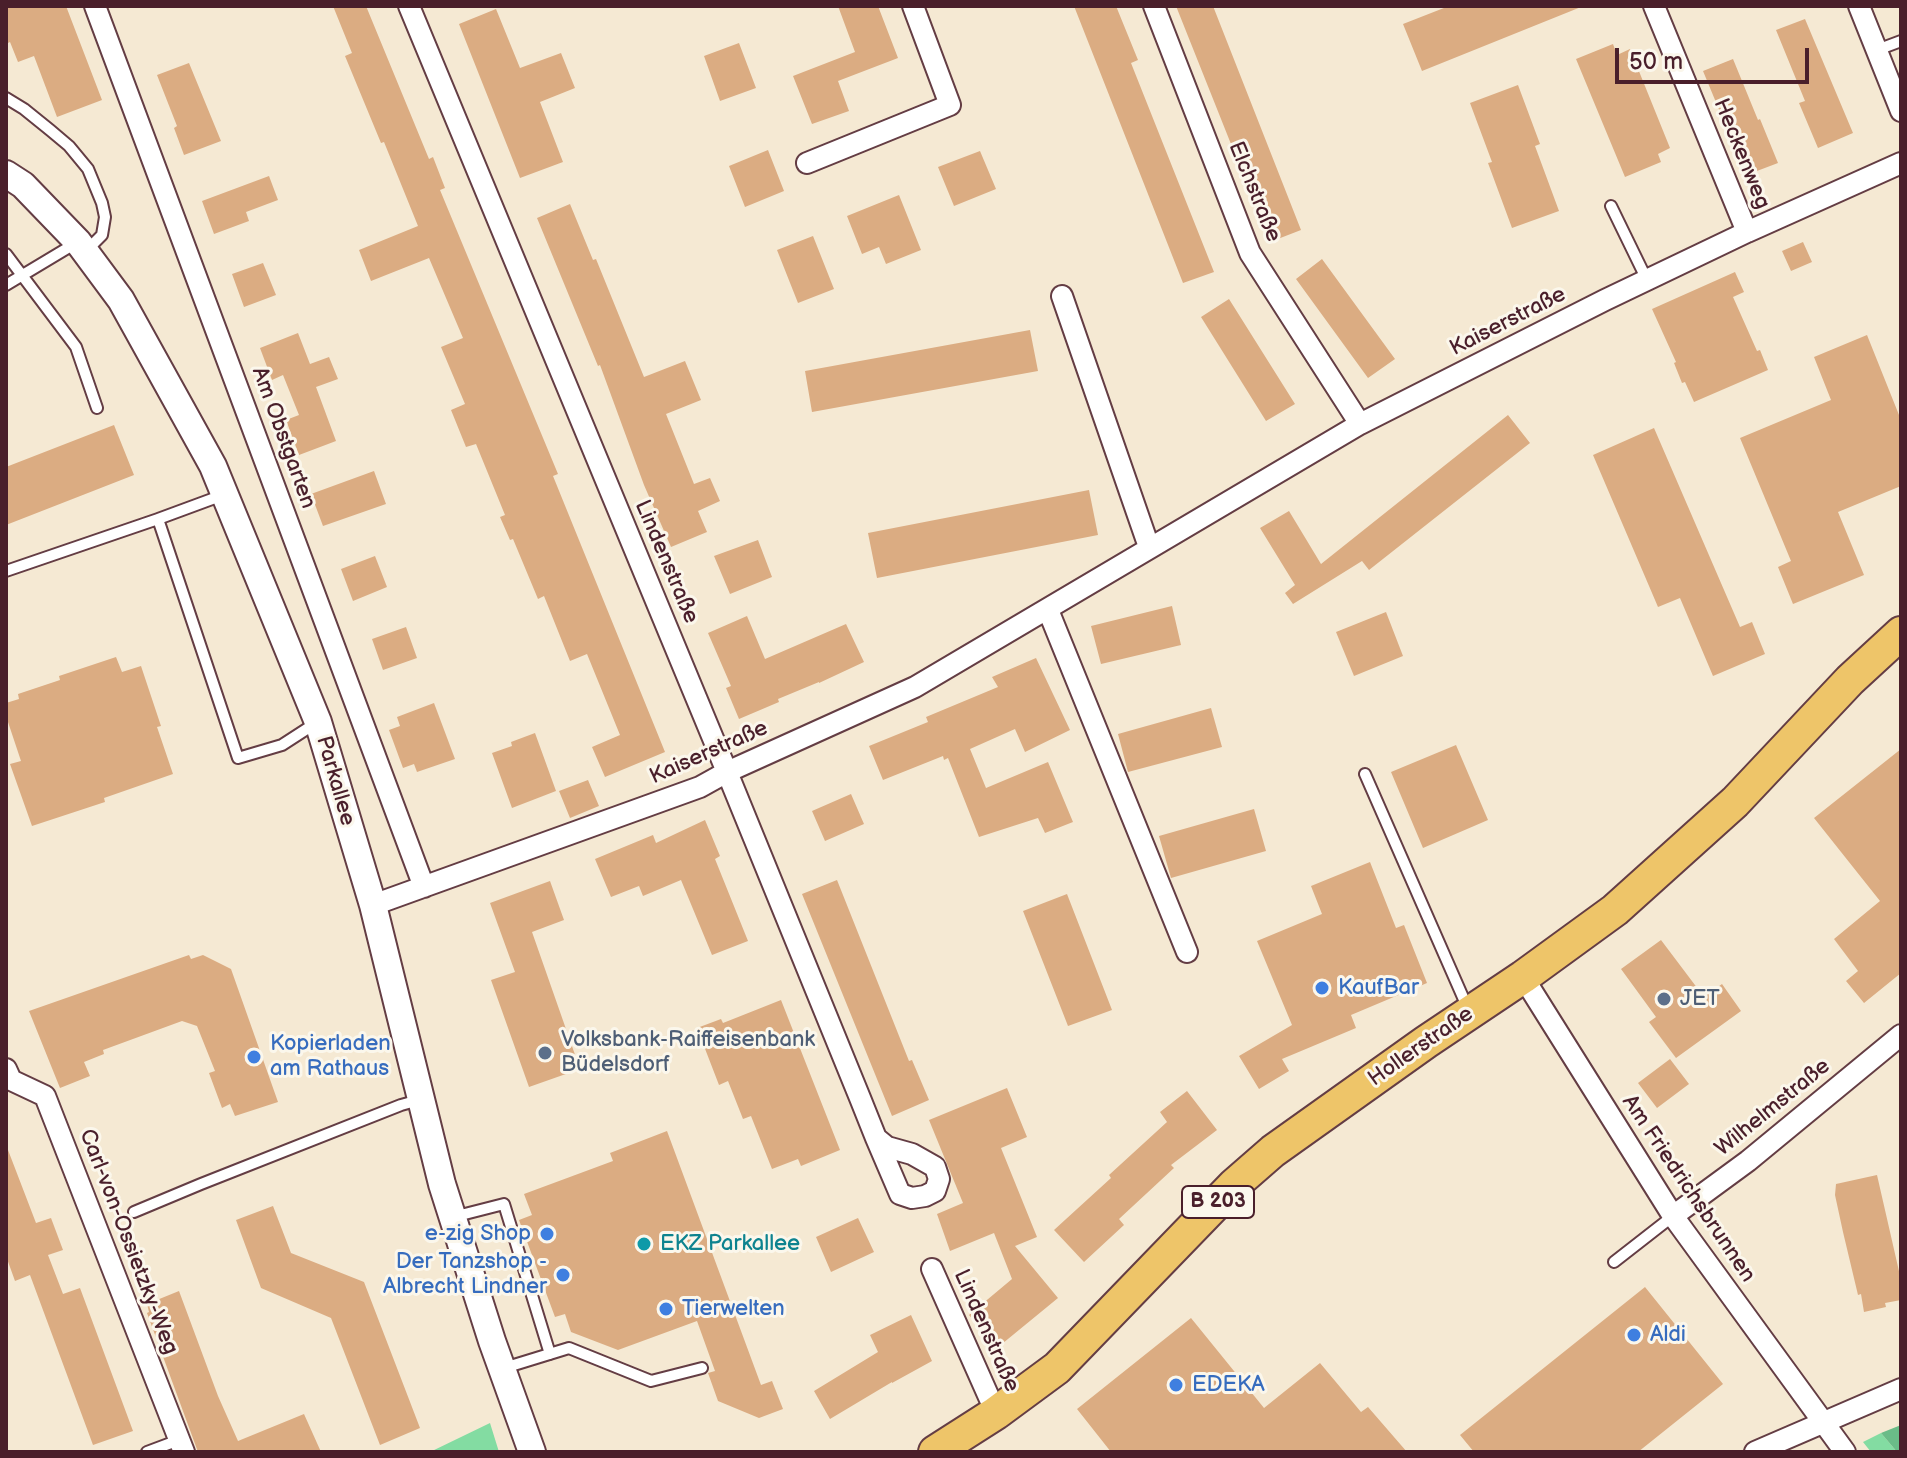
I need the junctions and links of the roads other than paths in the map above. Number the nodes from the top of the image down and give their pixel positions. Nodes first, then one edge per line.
1 (95, 6) edge
2 (409, 6) edge
3 (913, 6) edge
4 (1154, 6) edge
5 (1654, 6) edge
6 (1859, 6) edge
7 (1901, 41) edge
8 (1877, 50) junction
9 (6, 98) edge
10 (1901, 111) edge
11 (807, 163) dead end
12 (1901, 163) edge
13 (6, 174) edge
14 (1611, 206) dead end
15 (1747, 232) junction
16 (81, 247) junction
17 (6, 254) edge
18 (22, 276) junction
19 (1647, 280) junction
20 (6, 285) edge
21 (1062, 296) dead end
22 (97, 408) dead end
23 (1360, 424) junction
24 (225, 494) junction
25 (158, 519) junction
26 (1149, 547) junction
27 (6, 571) edge
28 (1048, 610) junction
29 (1901, 633) edge
30 (318, 722) junction
31 (727, 772) junction
32 (1365, 774) dead end
33 (424, 887) junction
34 (373, 905) junction
35 (1187, 952) dead end
36 (1523, 977) junction
37 (1470, 1013) junction
38 (1901, 1035) edge
39 (6, 1069) edge
40 (421, 1100) junction
41 (876, 1138) dead end
42 (134, 1212) dead end
43 (1673, 1216) junction
44 (453, 1217) junction
45 (1614, 1262) dead end
46 (932, 1269) dead end
47 (550, 1354) junction
48 (502, 1368) junction
49 (702, 1368) dead end
50 (1901, 1389) edge
51 (996, 1413) junction
52 (1823, 1422) junction
53 (181, 1446) edge
54 (147, 1452) edge
55 (532, 1452) edge
56 (935, 1452) edge
57 (1755, 1452) edge
58 (1845, 1452) edge

1 - 33 street, Am Obstgarten
2 - 31 street, Lindenstraße
3 - 11 street
4 - 23 street, Elchstraße
5 - 15 street, Heckenweg
6 - 8 street
7 - 8 lane
8 - 10 street
9 - 16 lane
12 - 15 street, Kaiserstraße
13 - 16 street, Parkallee
14 - 19 lane
15 - 19 street, Kaiserstraße
16 - 18 lane
16 - 24 street, Parkallee
17 - 18 lane
18 - 20 lane
18 - 22 lane
19 - 23 street, Kaiserstraße
21 - 26 street
23 - 26 street, Kaiserstraße
24 - 25 lane
24 - 30 street, Parkallee
25 - 27 lane
25 - 30 lane
26 - 28 street, Kaiserstraße
28 - 31 street, Kaiserstraße
28 - 35 street
29 - 36 main road, Hollerstraße / B 203
30 - 34 street, Parkallee
31 - 33 street, Kaiserstraße
31 - 41 street, Lindenstraße
32 - 37 lane
33 - 34 street, Kaiserstraße
34 - 40 street, Parkallee
36 - 37 main road, Hollerstraße / B 203
36 - 43 street, Am Friedrichsbrunnen
37 - 51 main road, Hollerstraße / B 203
38 - 43 street, Wilhelmstraße
39 - 53 street, Carl-von-Ossietzky-Weg
40 - 42 lane
40 - 44 street, Parkallee
43 - 45 lane
43 - 52 street, Am Friedrichsbrunnen
44 - 47 lane
44 - 48 street, Parkallee
46 - 51 street, Lindenstraße
47 - 48 lane
47 - 49 lane
48 - 55 street, Parkallee
50 - 52 street
51 - 56 main road, Hollerstraße / B 203
52 - 57 street
52 - 58 street, Am Friedrichsbrunnen
53 - 54 lane

